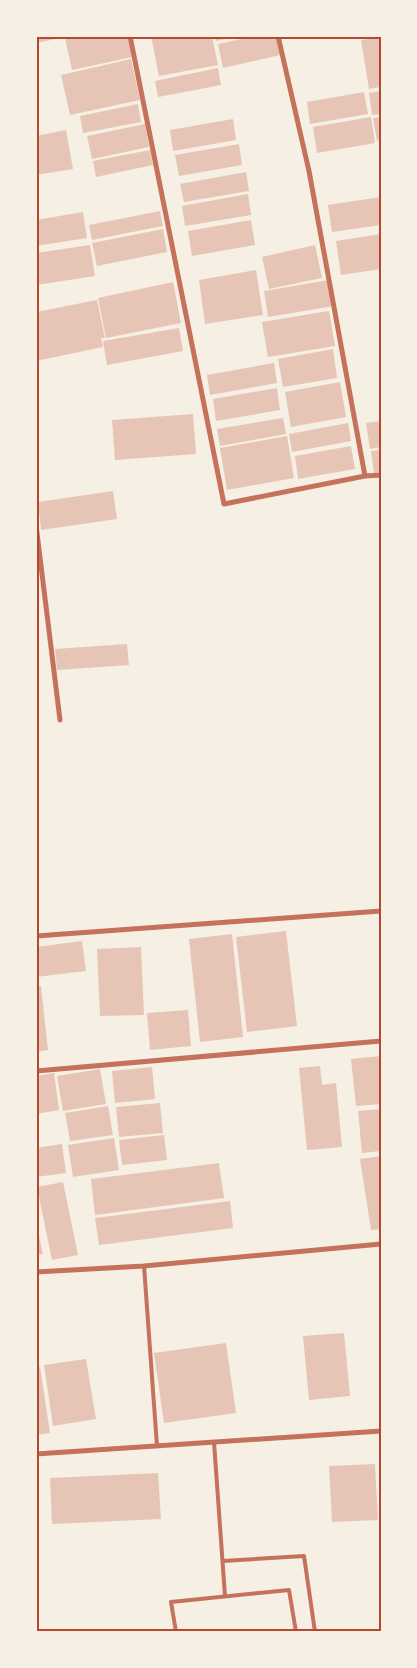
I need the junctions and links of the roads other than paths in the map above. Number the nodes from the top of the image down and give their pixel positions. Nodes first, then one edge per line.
1 (130, 36) edge
2 (278, 36) edge
3 (381, 475) edge
4 (365, 476) junction
5 (36, 525) edge
6 (60, 720) dead end
7 (381, 911) edge
8 (36, 936) edge
9 (381, 1041) edge
10 (36, 1071) edge
11 (381, 1244) edge
12 (144, 1266) junction
13 (36, 1272) edge
14 (381, 1431) edge
15 (214, 1442) junction
16 (157, 1446) junction
17 (36, 1454) edge
18 (223, 1560) junction
19 (225, 1596) junction
20 (176, 1632) edge
21 (296, 1632) edge
22 (315, 1632) edge

1 - 4 street
2 - 4 street
3 - 4 street
5 - 6 street
7 - 8 street
9 - 10 street
11 - 12 street
12 - 13 street
12 - 16 lane
14 - 15 street
15 - 16 street
15 - 18 lane
16 - 17 street
18 - 19 lane
18 - 22 lane
19 - 20 lane
19 - 21 lane

